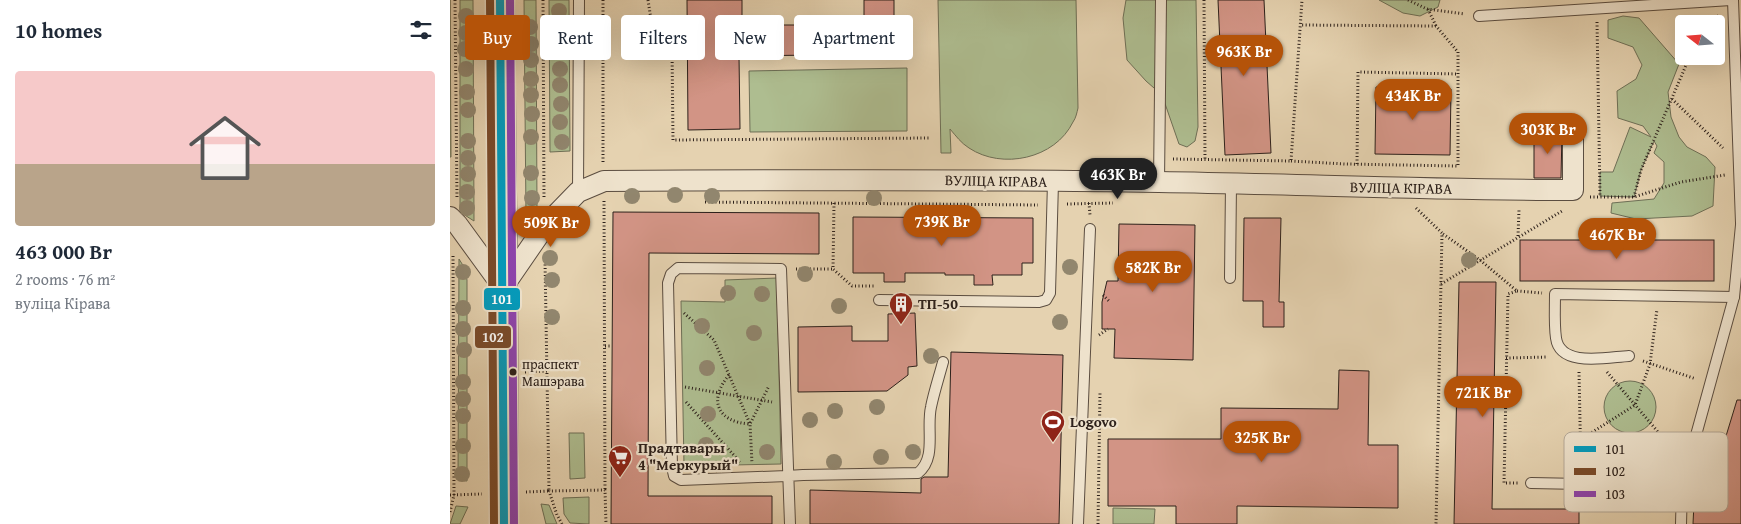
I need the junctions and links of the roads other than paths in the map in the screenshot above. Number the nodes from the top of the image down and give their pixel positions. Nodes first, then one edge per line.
1 (500, 0) edge
2 (579, 0) edge
3 (1161, 0) edge
4 (1732, 0) edge
5 (1479, 16) road end
6 (1573, 137) dead end
7 (1053, 182) junction
8 (1159, 182) junction
9 (1231, 184) junction
10 (578, 192) junction
11 (453, 220) edge
12 (1741, 224) edge
13 (1090, 229) dead end
14 (1230, 278) dead end
15 (503, 287) junction
16 (1734, 297) junction
17 (879, 300) dead end
18 (1629, 356) road end
19 (943, 362) dead end
20 (1697, 432) edge
21 (788, 476) junction
22 (1531, 483) road end
23 (1564, 484) edge
24 (504, 524) edge
25 (790, 524) edge
26 (1078, 524) edge

1 - 15 main road
2 - 10 lane
3 - 8 lane
4 - 5 lane
4 - 12 lane
6 - 9 street, ВУЛІЦА КІРАВА
7 - 8 street, ВУЛІЦА КІРАВА
7 - 10 street, ВУЛІЦА КІРАВА
7 - 17 lane
8 - 9 street, ВУЛІЦА КІРАВА
9 - 14 lane
10 - 15 street
11 - 15 street
12 - 16 lane
13 - 26 lane
15 - 24 main road
16 - 18 lane
16 - 20 lane
19 - 21 lane
21 - 21 lane
21 - 25 lane
22 - 23 lane

